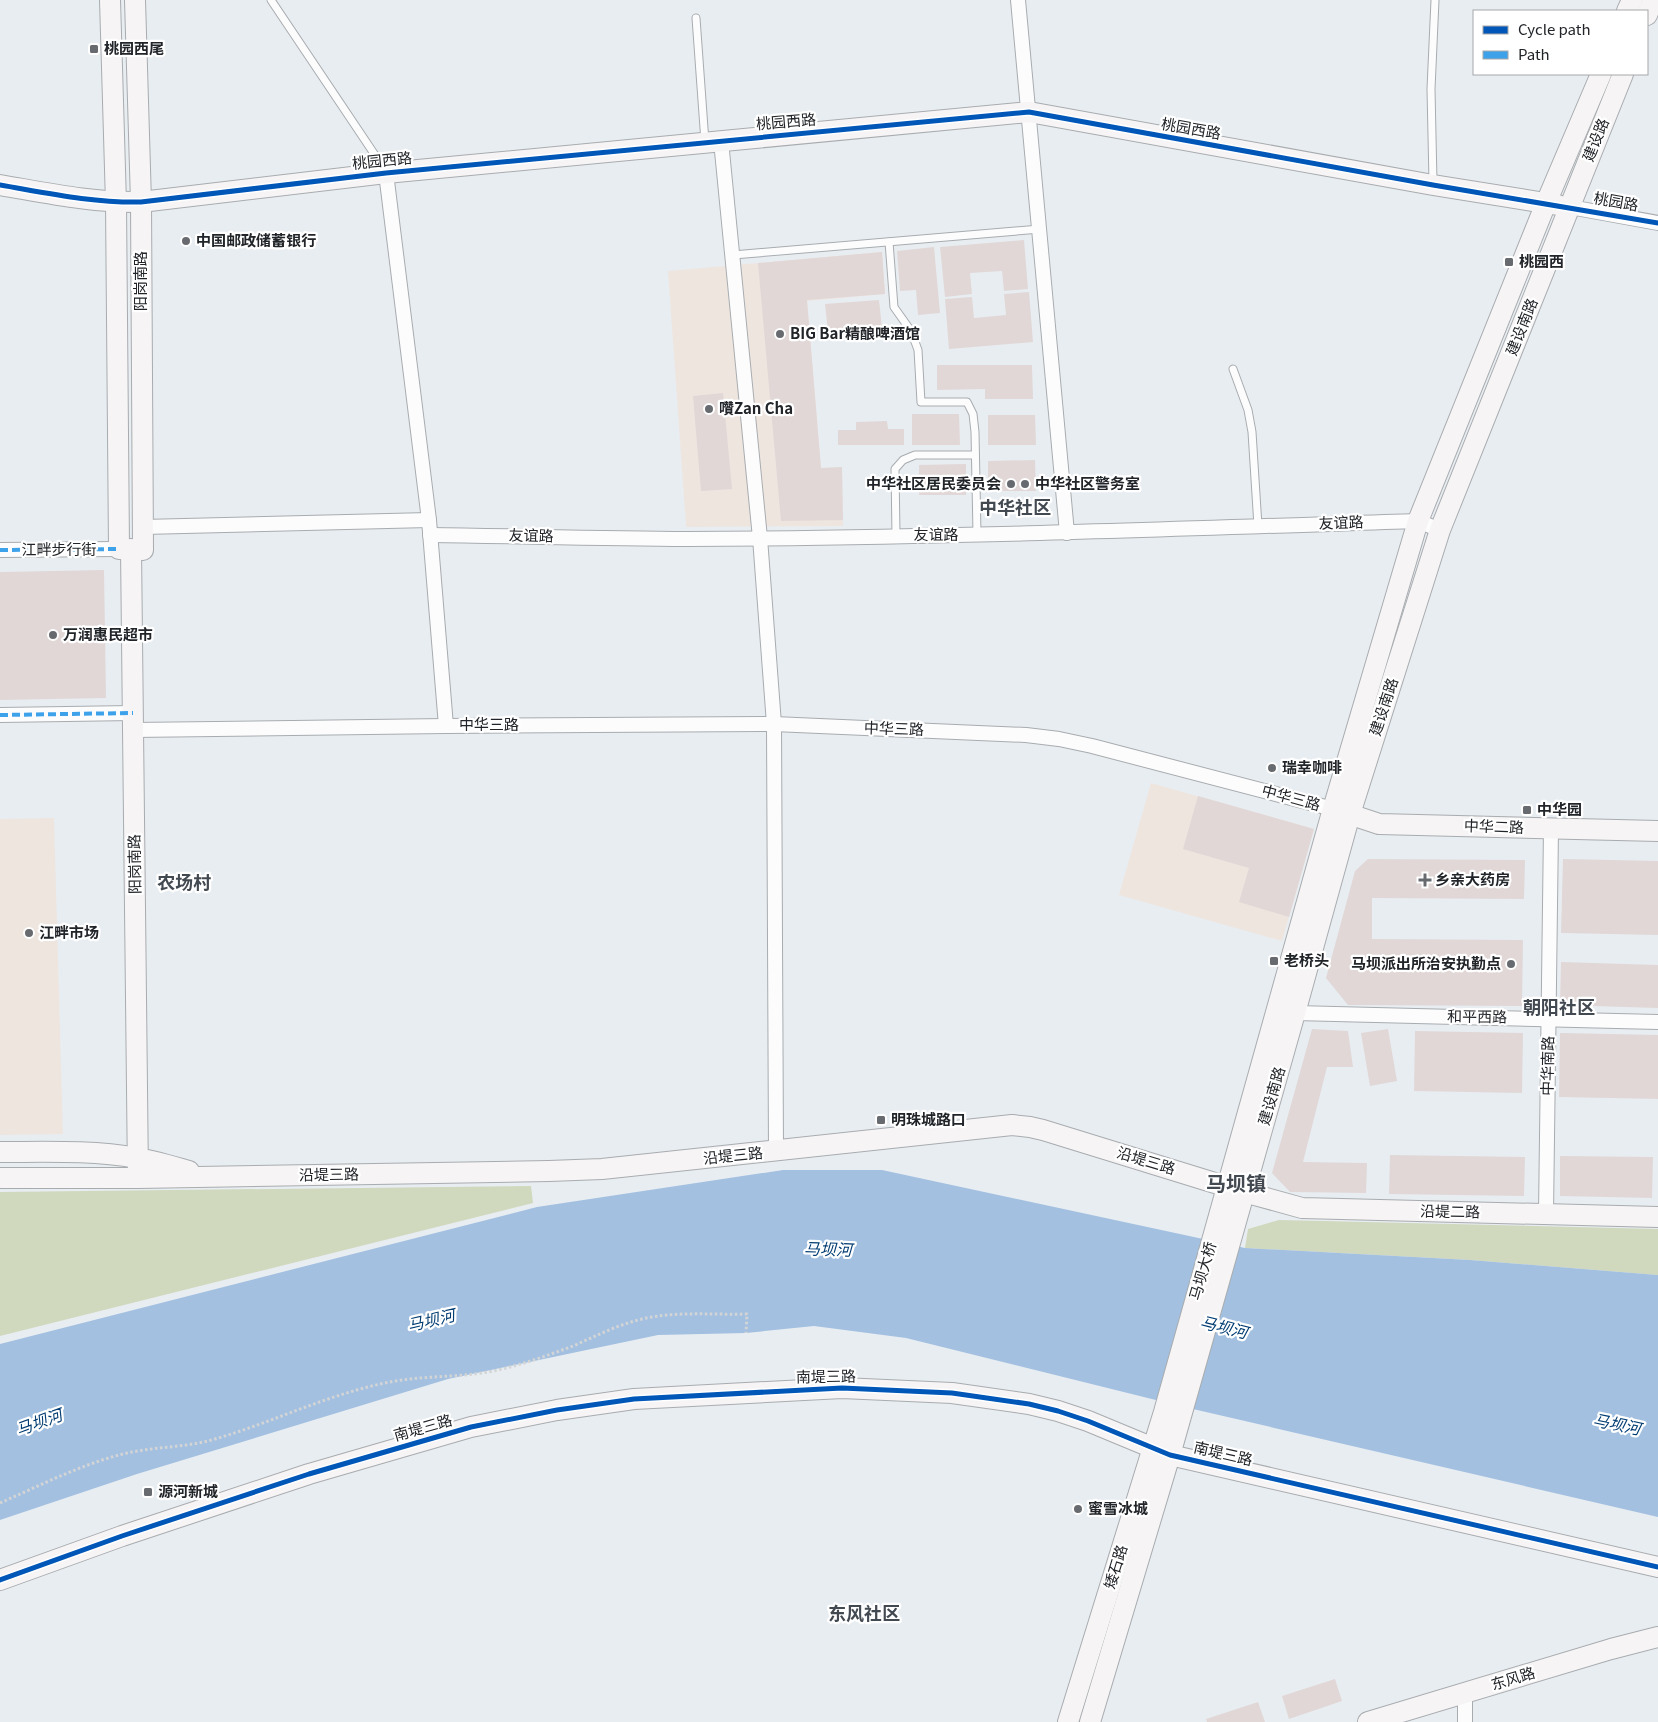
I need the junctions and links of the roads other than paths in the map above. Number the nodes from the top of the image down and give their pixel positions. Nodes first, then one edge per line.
1 (110, 0) edge
2 (135, 0) edge
3 (271, 0) edge
4 (1018, 0) edge
5 (1435, 0) edge
6 (1653, 0) edge
7 (1648, 12) edge
8 (696, 18) dead end
9 (1601, 75) edge
10 (1623, 75) edge
11 (1029, 112) junction
12 (713, 142) junction
13 (386, 173) junction
14 (0, 185) edge
15 (1433, 185) junction
16 (141, 202) junction
17 (116, 203) junction
18 (1546, 203) junction
19 (1570, 207) junction
20 (1658, 223) edge
21 (1040, 229) junction
22 (888, 242) junction
23 (733, 255) junction
24 (1233, 370) dead end
25 (976, 455) junction
26 (429, 520) junction
27 (1418, 521) junction
28 (1258, 526) junction
29 (143, 527) junction
30 (1440, 530) junction
31 (1067, 533) junction
32 (976, 534) junction
33 (430, 535) junction
34 (896, 535) junction
35 (760, 538) junction
36 (125, 549) junction
37 (0, 550) edge
38 (0, 715) edge
39 (133, 722) junction
40 (774, 724) junction
41 (446, 726) junction
42 (1342, 811) junction
43 (1551, 829) junction
44 (1658, 831) edge
45 (1295, 1014) junction
46 (1548, 1018) junction
47 (1658, 1022) edge
48 (776, 1151) junction
49 (0, 1152) edge
50 (138, 1158) junction
51 (210, 1177) junction
52 (0, 1178) edge
53 (138, 1178) junction
54 (1236, 1189) junction
55 (1546, 1214) junction
56 (1658, 1217) edge
57 (1227, 1219) joint
58 (1173, 1413) joint
59 (1161, 1451) junction
60 (1658, 1567) edge
61 (0, 1580) edge
62 (1658, 1638) edge
63 (1465, 1693) junction
64 (1068, 1722) edge
65 (1090, 1722) edge
66 (1368, 1722) edge
67 (1465, 1722) edge

1 - 17 street, 阳岗南路
2 - 16 street, 阳岗南路
3 - 13 lane
4 - 11 street
5 - 15 lane
6 - 7 street
8 - 12 lane
9 - 18 street, 建设路
10 - 19 street, 建设路
11 - 12 street, 桃园西路
11 - 15 street, 桃园西路
11 - 21 street
12 - 13 street, 桃园西路
12 - 23 street
13 - 16 street, 桃园西路
13 - 26 street
14 - 17 street, 桃园西路
15 - 18 street, 桃园西路
16 - 17 street, 桃园西路
16 - 29 street, 阳岗南路
17 - 36 street, 阳岗南路
18 - 19 street, 桃园西路
18 - 27 street, 建设南路
19 - 20 street, 桃园路
19 - 30 street, 建设南路
21 - 22 lane
21 - 31 street
22 - 23 lane
22 - 25 lane
23 - 35 street
24 - 28 lane
25 - 32 lane
25 - 34 lane
26 - 29 street
26 - 33 street
27 - 28 street, 友谊路
27 - 30 street, 友谊路
27 - 42 street, 建设南路
28 - 31 street, 友谊路
29 - 36 street, 阳岗南路
30 - 42 street, 建设南路
31 - 32 street, 友谊路
32 - 34 street, 友谊路
33 - 35 street, 友谊路
33 - 41 street
34 - 35 street, 友谊路
35 - 40 street
36 - 37 street, 江畔步行街
36 - 39 street, 阳岗南路
38 - 39 street, 中华三路
39 - 41 street, 中华三路
39 - 50 street, 阳岗南路
40 - 41 street, 中华三路
40 - 42 street, 中华三路
40 - 48 street
42 - 43 street, 中华二路
42 - 45 street, 建设南路
42 - 54 street, 建设南路
43 - 44 street, 中华二路
43 - 46 street, 中华南路
45 - 46 street, 和平西路
45 - 54 street, 建设南路
46 - 47 street, 和平西路
46 - 55 street, 中华南路
48 - 51 street, 沿堤三路
48 - 54 street, 沿堤三路
49 - 50 street, 沿堤三路
50 - 51 street, 沿堤三路
50 - 53 street, 阳岗南路
51 - 53 street, 沿堤三路
52 - 53 street, 沿堤三路
54 - 55 street, 沿堤二路
54 - 57 street, 建设南路
55 - 56 street, 沿堤二路
57 - 58 street, 马坝大桥
58 - 59 street, 矮石路
59 - 60 street, 南堤三路
59 - 61 street, 南堤三路
59 - 64 street, 矮石路
59 - 65 street, 矮石路
62 - 63 street, 东风路
63 - 66 street, 东风路
63 - 67 street

